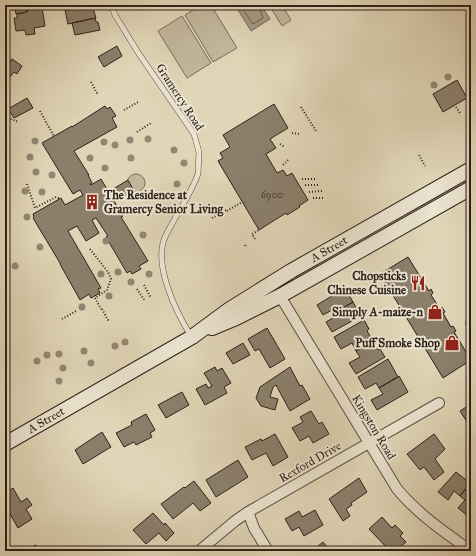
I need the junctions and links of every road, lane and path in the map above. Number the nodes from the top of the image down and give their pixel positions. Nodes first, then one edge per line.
1 (111, 5) edge
2 (91, 82) dead end
3 (98, 95) dead end
4 (138, 102) dead end
5 (301, 107) dead end
6 (456, 107) dead end
7 (124, 110) dead end
8 (40, 111) dead end
9 (460, 114) dead end
10 (5, 117) edge
11 (19, 122) dead end
12 (151, 123) dead end
13 (316, 131) dead end
14 (137, 132) dead end
15 (292, 133) dead end
16 (300, 134) dead end
17 (54, 136) dead end
18 (280, 144) dead end
19 (285, 147) dead end
20 (419, 155) dead end
21 (288, 160) dead end
22 (283, 165) dead end
23 (425, 166) dead end
24 (471, 169) edge
25 (315, 178) dead end
26 (302, 179) dead end
27 (27, 184) dead end
28 (305, 185) dead end
29 (318, 185) dead end
30 (471, 188) edge
31 (322, 191) dead end
32 (309, 192) dead end
33 (59, 198) dead end
34 (313, 198) dead end
35 (324, 198) dead end
36 (242, 202) dead end
37 (212, 218) dead end
38 (259, 230) dead end
39 (255, 239) dead end
40 (90, 248) dead end
41 (144, 284) dead end
42 (137, 289) dead end
43 (280, 296) junction
44 (151, 298) dead end
45 (145, 301) dead end
46 (76, 311) dead end
47 (62, 319) dead end
48 (109, 322) dead end
49 (192, 337) junction
50 (439, 403) dead end
51 (5, 444) edge
52 (369, 444) junction
53 (248, 512) junction
54 (199, 551) edge
55 (268, 551) edge
56 (471, 551) edge

1 - 49 lane, Gramercy Road
2 - 3 path
4 - 7 path
5 - 13 path
6 - 9 path
8 - 17 path
10 - 11 path
12 - 14 path
15 - 16 path
18 - 19 path
20 - 23 path
21 - 22 path
24 - 49 main road, A Street
25 - 26 path
27 - 33 path
28 - 29 path
30 - 43 main road, A Street
31 - 32 path
34 - 35 path
36 - 37 path
38 - 39 path
40 - 48 path
41 - 44 path
42 - 45 path
43 - 49 main road, A Street
43 - 52 street, Kingston Road
46 - 47 path
49 - 51 main road, A Street
50 - 52 street, Rexford Drive
52 - 53 street, Rexford Drive
52 - 56 street, Kingston Road
53 - 54 street, Rexford Drive
53 - 55 street

